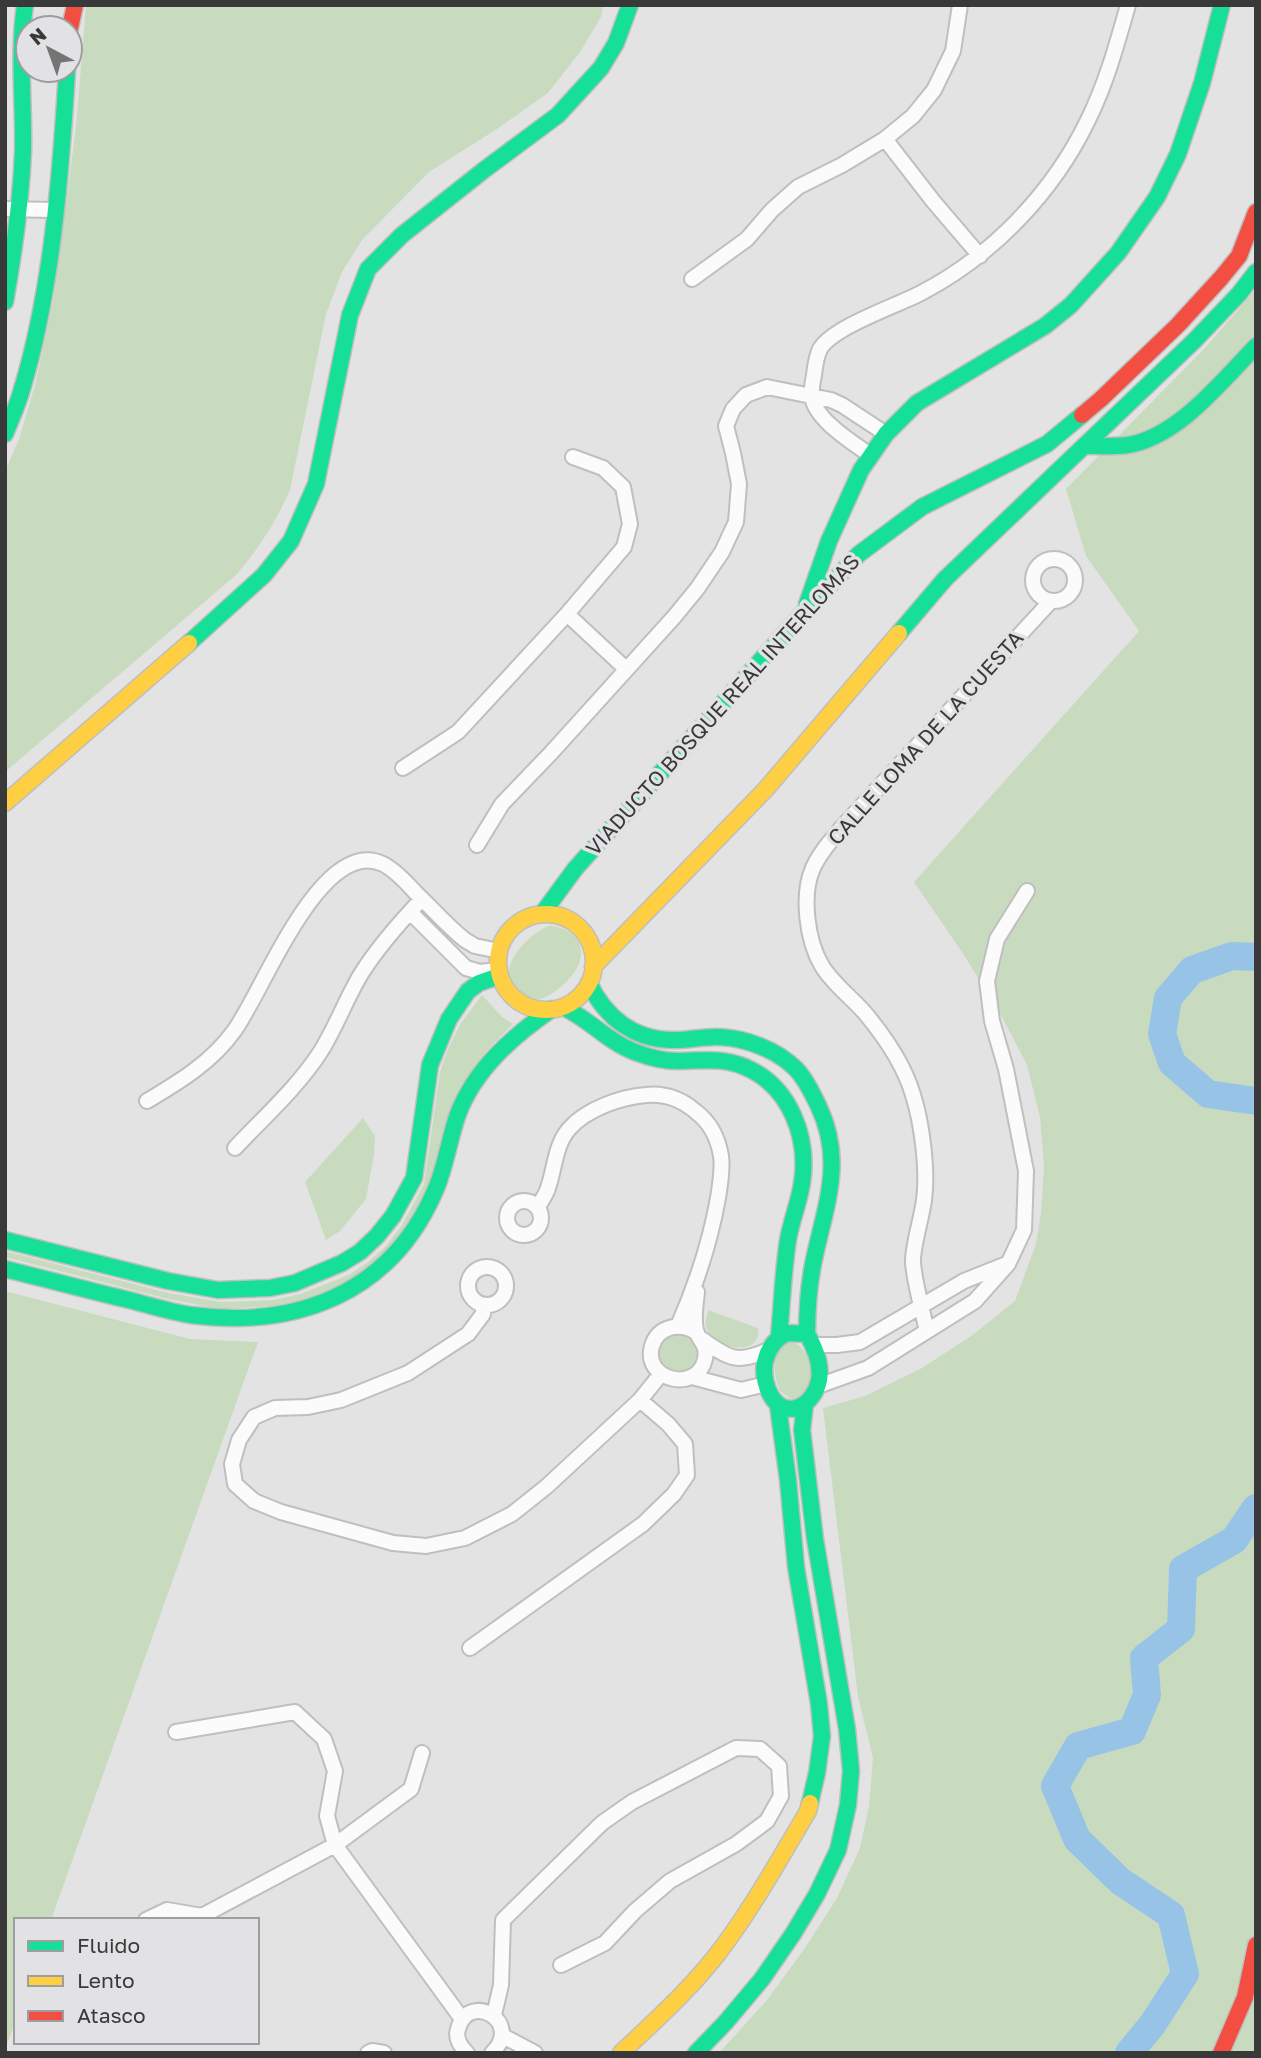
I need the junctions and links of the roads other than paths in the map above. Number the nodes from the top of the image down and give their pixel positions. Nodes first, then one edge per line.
1 (25, 5) edge
2 (630, 5) edge
3 (960, 5) edge
4 (1128, 5) edge
5 (1222, 5) edge
6 (66, 84) edge
7 (885, 139) junction
8 (12, 209) edge
9 (54, 210) junction
10 (1256, 212) edge
11 (980, 256) junction
12 (1256, 272) edge
13 (692, 279) dead end
14 (5, 302) edge
15 (1256, 346) edge
16 (812, 397) junction
17 (5, 433) edge
18 (886, 434) junction
19 (1084, 446) junction
20 (870, 455) junction
21 (573, 457) dead end
22 (1051, 601) dead end
23 (804, 612) junction
24 (567, 614) junction
25 (625, 669) junction
26 (403, 768) dead end
27 (5, 803) edge
28 (477, 845) dead end
29 (1027, 891) dead end
30 (422, 899) junction
31 (410, 912) junction
32 (542, 914) junction
33 (499, 951) junction
34 (499, 973) junction
35 (591, 975) junction
36 (557, 1008) junction
37 (147, 1101) dead end
38 (235, 1148) dead end
39 (538, 1207) dead end
40 (5, 1240) edge
41 (1008, 1264) junction
42 (5, 1269) edge
43 (698, 1280) junction
44 (484, 1305) dead end
45 (922, 1305) junction
46 (678, 1325) junction
47 (927, 1331) junction
48 (699, 1336) junction
49 (779, 1336) junction
50 (810, 1339) junction
51 (768, 1350) junction
52 (660, 1374) junction
53 (692, 1377) junction
54 (766, 1384) junction
55 (818, 1386) junction
56 (640, 1400) junction
57 (805, 1405) junction
58 (778, 1406) junction
59 (470, 1648) dead end
60 (176, 1732) dead end
61 (422, 1753) dead end
62 (335, 1845) junction
63 (150, 1918) edge
64 (1256, 1945) edge
65 (561, 1965) dead end
66 (494, 2015) junction
67 (461, 2019) junction
68 (503, 2036) junction
69 (458, 2050) edge
70 (368, 2053) edge
71 (384, 2053) edge
72 (492, 2053) edge
73 (535, 2053) edge
74 (621, 2053) edge
75 (696, 2053) edge
76 (1221, 2053) edge

1 - 8 main road
2 - 27 main road
3 - 7 street
4 - 11 street
5 - 18 main road
6 - 9 main road
7 - 11 street
7 - 13 street
8 - 9 street
8 - 14 main road
9 - 17 main road
10 - 23 main road, VIADUCTO BOSQUE REAL INTERLOMAS
11 - 16 street
12 - 19 main road
15 - 19 main road
16 - 18 street
16 - 20 street
16 - 25 street
18 - 20 main road
19 - 35 main road
20 - 23 main road
21 - 24 street
22 - 45 street, CALLE LOMA DE LA CUESTA
23 - 32 main road, VIADUCTO BOSQUE REAL INTERLOMAS
24 - 25 street
24 - 26 street
25 - 28 street
29 - 41 street
30 - 31 street
30 - 33 street
30 - 37 street
31 - 34 street
31 - 38 street
32 - 33 main road
32 - 35 main road
33 - 34 main road
34 - 36 main road
34 - 40 main road
35 - 36 main road
35 - 50 main road
36 - 42 main road
36 - 49 main road
39 - 43 street
41 - 45 street
41 - 47 street
43 - 46 street
43 - 48 street
44 - 56 street
45 - 47 street, CALLE LOMA DE LA CUESTA
45 - 50 street
46 - 48 street
46 - 52 street
47 - 55 street
48 - 51 street
48 - 53 street
49 - 50 main road
49 - 51 main road
50 - 55 main road
51 - 54 main road
52 - 53 street
52 - 56 street
53 - 54 street
54 - 58 main road
55 - 57 main road
56 - 59 street
57 - 58 main road
57 - 75 main road
58 - 74 main road
60 - 62 street
61 - 62 street
62 - 63 street
62 - 67 street
64 - 76 main road
65 - 66 street
66 - 67 street
66 - 68 street
67 - 69 street
68 - 72 street
68 - 73 street
70 - 71 street

